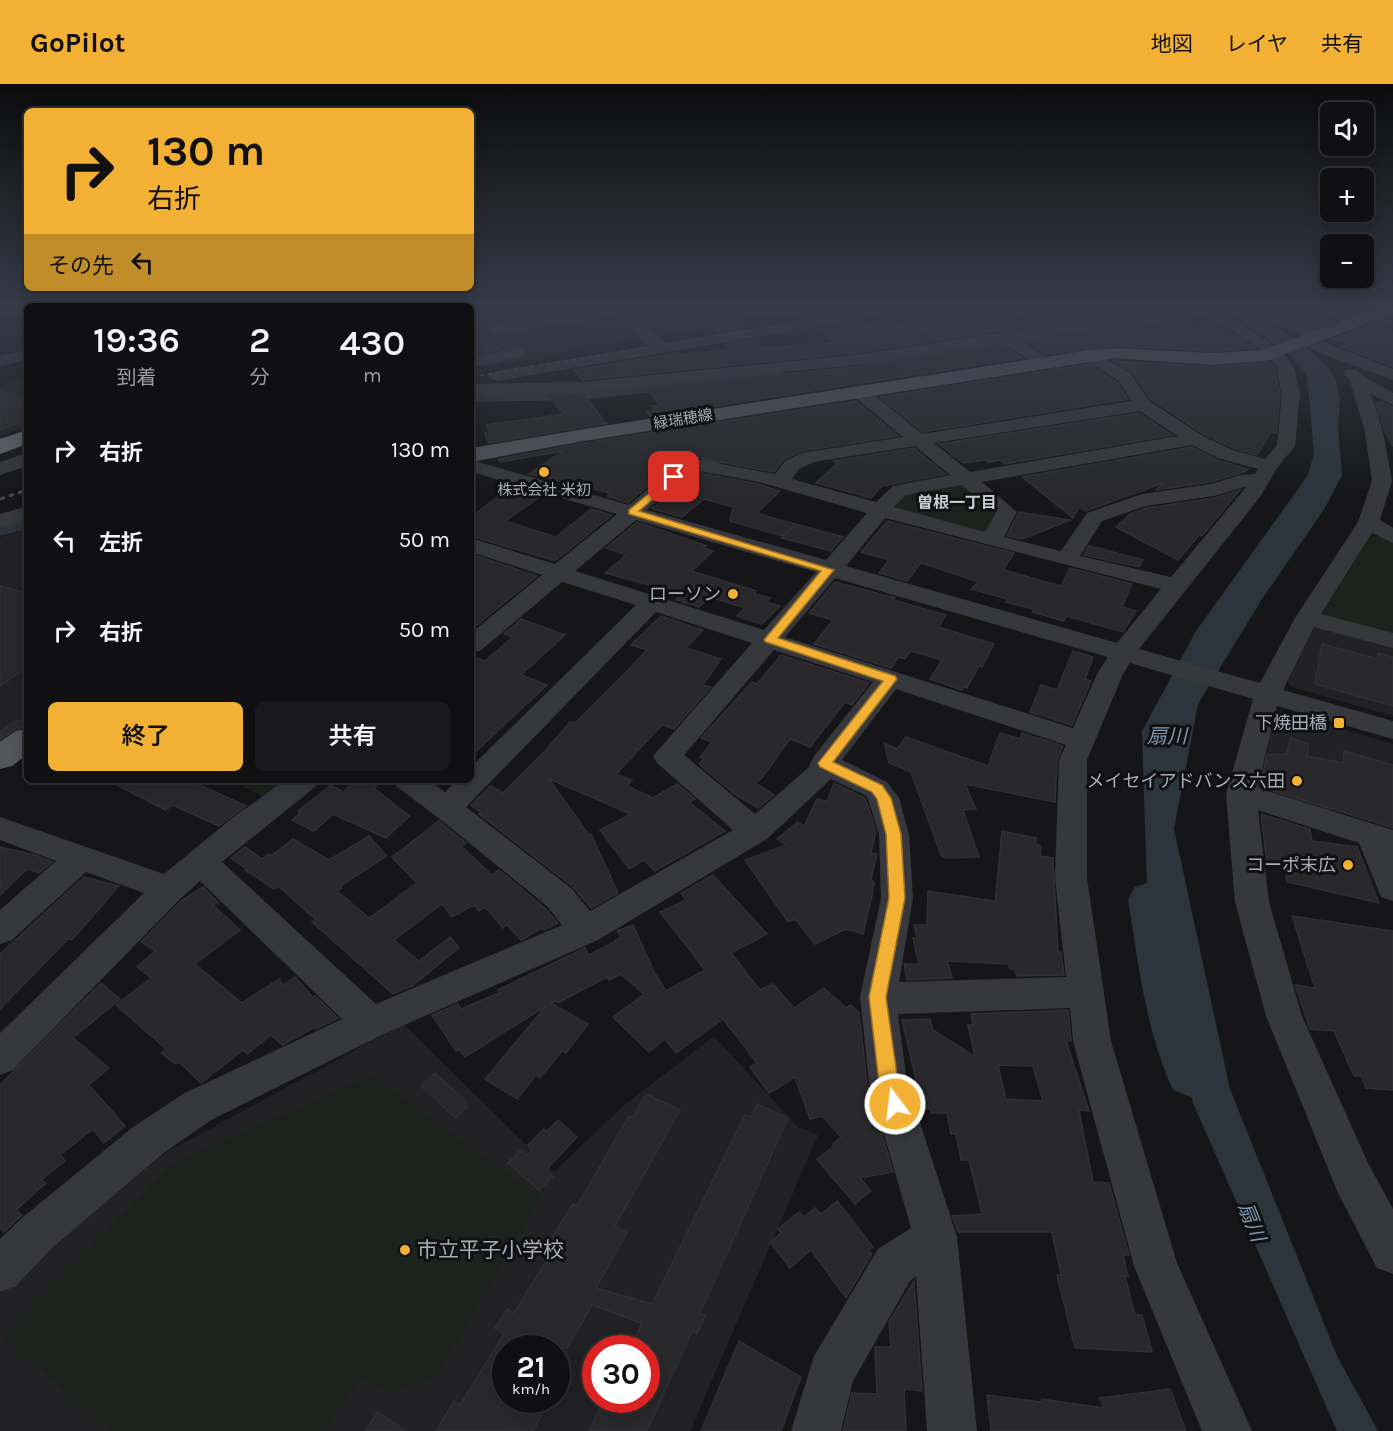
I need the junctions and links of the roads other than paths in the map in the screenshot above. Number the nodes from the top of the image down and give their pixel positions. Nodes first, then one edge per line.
1 (1361, 372) edge
2 (514, 373) edge
3 (726, 373) edge
4 (985, 373) edge
5 (1117, 373) edge
6 (1288, 373) edge
7 (1362, 373) edge
8 (1370, 373) edge
9 (1393, 375) edge
10 (474, 380) edge
11 (474, 389) edge
12 (861, 393) junction
13 (1393, 400) edge
14 (1143, 405) junction
15 (24, 432) edge
16 (24, 439) edge
17 (1194, 439) junction
18 (919, 440) junction
19 (0, 442) edge
20 (0, 449) edge
21 (474, 454) edge
22 (24, 462) edge
23 (474, 467) edge
24 (0, 470) edge
25 (1265, 472) junction
26 (966, 477) junction
27 (1388, 480) edge
28 (780, 481) junction
29 (880, 510) junction
30 (632, 512) junction
31 (24, 514) edge
32 (1370, 522) junction
33 (24, 527) edge
34 (1, 528) edge
35 (1393, 537) edge
36 (992, 539) junction
37 (474, 546) edge
38 (1068, 558) junction
39 (828, 570) junction
40 (558, 573) junction
41 (1176, 585) junction
42 (652, 603) junction
43 (1307, 618) junction
44 (770, 640) junction
45 (1393, 641) edge
46 (474, 644) edge
47 (1137, 656) junction
48 (890, 679) junction
49 (1269, 694) junction
50 (1393, 730) edge
51 (1082, 740) junction
52 (24, 741) edge
53 (0, 758) edge
54 (824, 763) junction
55 (474, 781) edge
56 (301, 783) edge
57 (410, 783) edge
58 (472, 783) edge
59 (1241, 794) junction
60 (447, 808) junction
61 (0, 828) edge
62 (756, 831) junction
63 (1382, 838) edge
64 (81, 857) junction
65 (201, 862) junction
66 (1393, 888) edge
67 (169, 889) junction
68 (0, 930) edge
69 (586, 930) junction
70 (1084, 992) junction
71 (878, 997) junction
72 (371, 1023) junction
73 (0, 1058) edge
74 (935, 1237) junction
75 (1393, 1252) edge
76 (0, 1270) edge
77 (816, 1431) edge
78 (952, 1431) edge
79 (1227, 1431) edge

1 - 27 street
2 - 10 street
3 - 11 street
4 - 12 main road, 緑瑞穂線
5 - 14 street
6 - 25 street
7 - 13 street
8 - 9 street
12 - 18 street
12 - 21 main road, 緑瑞穂線
14 - 17 street
14 - 18 street
15 - 19 highway
16 - 20 highway
17 - 25 street
17 - 26 street
18 - 26 street
18 - 28 street
22 - 24 street
23 - 30 street
25 - 38 street
25 - 41 street
26 - 29 street
26 - 36 street
27 - 32 street
28 - 29 street
28 - 30 street
29 - 36 street
29 - 39 street
30 - 39 street
30 - 40 street
31 - 34 street
32 - 35 street
32 - 43 street
33 - 34 street
36 - 38 street
37 - 40 street
38 - 41 street
39 - 44 street
39 - 47 street
40 - 42 street
40 - 46 street
41 - 47 street
42 - 44 street
42 - 55 street
43 - 45 street
43 - 49 street
44 - 48 street
44 - 62 street
47 - 49 street
47 - 51 street
48 - 51 street
48 - 54 street
49 - 50 street
49 - 59 street
51 - 70 street
52 - 53 main road
54 - 62 street
54 - 71 street
56 - 65 street
57 - 60 street
58 - 60 street
59 - 63 street
59 - 75 street
60 - 69 street
61 - 64 street
62 - 69 street
63 - 66 street
64 - 67 street
64 - 68 street
65 - 67 street
65 - 72 street
67 - 73 street
69 - 72 street
70 - 71 street
70 - 79 street
71 - 74 street
72 - 76 street
74 - 77 street
74 - 78 street

